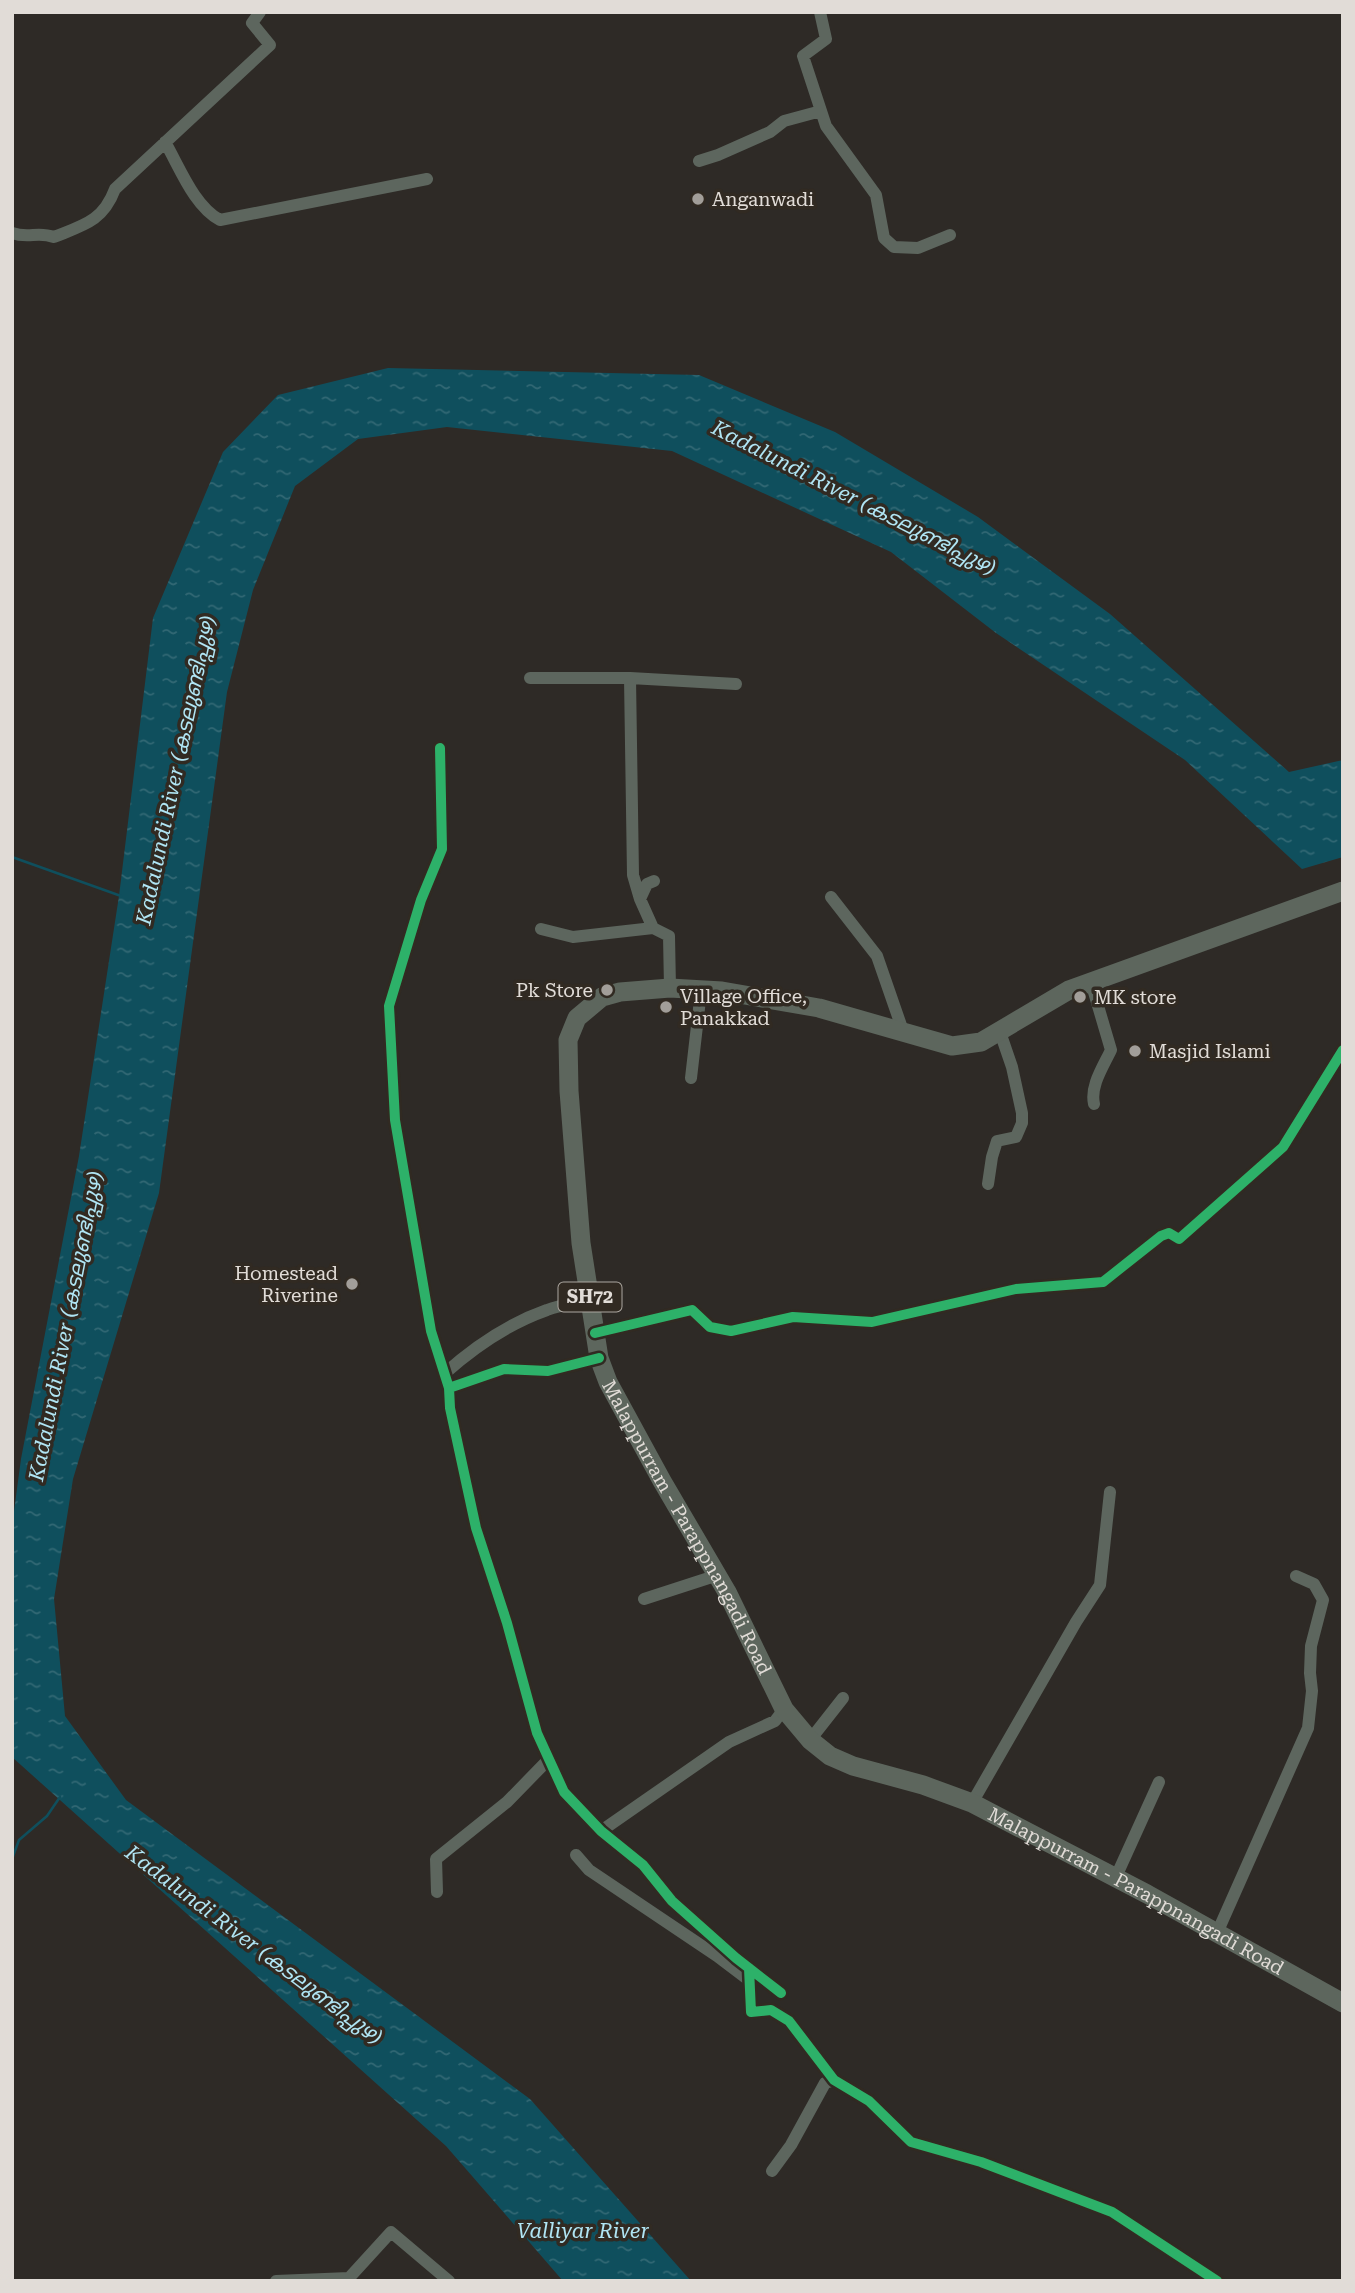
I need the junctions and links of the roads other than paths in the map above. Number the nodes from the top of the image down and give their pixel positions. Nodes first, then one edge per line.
1 (260, 12) edge
2 (820, 12) edge
3 (821, 110) junction
4 (165, 142) junction
5 (699, 161) dead end
6 (427, 179) dead end
7 (12, 233) edge
8 (950, 235) dead end
9 (530, 678) dead end
10 (631, 678) junction
11 (736, 684) dead end
12 (440, 748) dead end
13 (654, 881) dead end
14 (1343, 891) edge
15 (831, 897) dead end
16 (640, 899) junction
17 (653, 928) junction
18 (541, 929) dead end
19 (1090, 982) junction
20 (670, 988) junction
21 (701, 991) junction
22 (903, 1031) junction
23 (1000, 1032) junction
24 (1343, 1050) edge
25 (691, 1078) dead end
26 (1094, 1104) dead end
27 (988, 1184) dead end
28 (590, 1300) junction
29 (595, 1333) junction
30 (599, 1358) junction
31 (444, 1374) junction
32 (449, 1388) junction
33 (1110, 1492) dead end
34 (718, 1575) junction
35 (1296, 1576) dead end
36 (644, 1599) dead end
37 (844, 1698) dead end
38 (784, 1709) junction
39 (810, 1740) junction
40 (549, 1759) junction
41 (1158, 1782) dead end
42 (972, 1803) junction
43 (601, 1831) junction
44 (576, 1855) dead end
45 (1115, 1879) junction
46 (437, 1892) dead end
47 (1217, 1933) junction
48 (749, 1975) junction
49 (781, 1993) dead end
50 (1343, 2003) edge
51 (834, 2080) junction
52 (772, 2171) dead end
53 (276, 2281) edge
54 (449, 2281) edge
55 (1217, 2281) edge

1 - 4 street
2 - 3 street
3 - 5 street
3 - 8 street
4 - 6 street
4 - 7 street
9 - 10 street
10 - 11 street
10 - 16 street
12 - 31 street
13 - 16 street
14 - 19 main road, Malappurram - Parappnangadi Road / SH72
15 - 22 street
16 - 17 street
17 - 18 street
17 - 20 street
19 - 23 main road, Malappurram - Parappnangadi Road / SH72
19 - 26 street
20 - 21 main road, Malappurram - Parappnangadi Road / SH72
20 - 28 main road, Malappurram - Parappnangadi Road / SH72
21 - 22 main road, Malappurram - Parappnangadi Road / SH72
21 - 25 street
22 - 23 main road, Malappurram - Parappnangadi Road / SH72
23 - 27 street
24 - 29 street
28 - 29 main road, Malappurram - Parappnangadi Road / SH72
28 - 31 street
29 - 30 main road, Malappurram - Parappnangadi Road / SH72
30 - 32 street
30 - 34 main road, Malappurram - Parappnangadi Road / SH72
31 - 32 street
32 - 40 street
33 - 42 street
34 - 36 street
34 - 38 main road, Malappurram - Parappnangadi Road / SH72
35 - 47 street
37 - 39 street
38 - 39 main road, Malappurram - Parappnangadi Road / SH72
38 - 43 street
39 - 42 main road, Malappurram - Parappnangadi Road / SH72
40 - 43 street
40 - 46 street
41 - 45 street
42 - 45 main road, Malappurram - Parappnangadi Road / SH72
43 - 48 street
44 - 48 street
45 - 47 main road, Malappurram - Parappnangadi Road / SH72
47 - 50 main road, Malappurram - Parappnangadi Road / SH72
48 - 49 street
48 - 51 street
51 - 52 street
51 - 55 street
53 - 54 street

